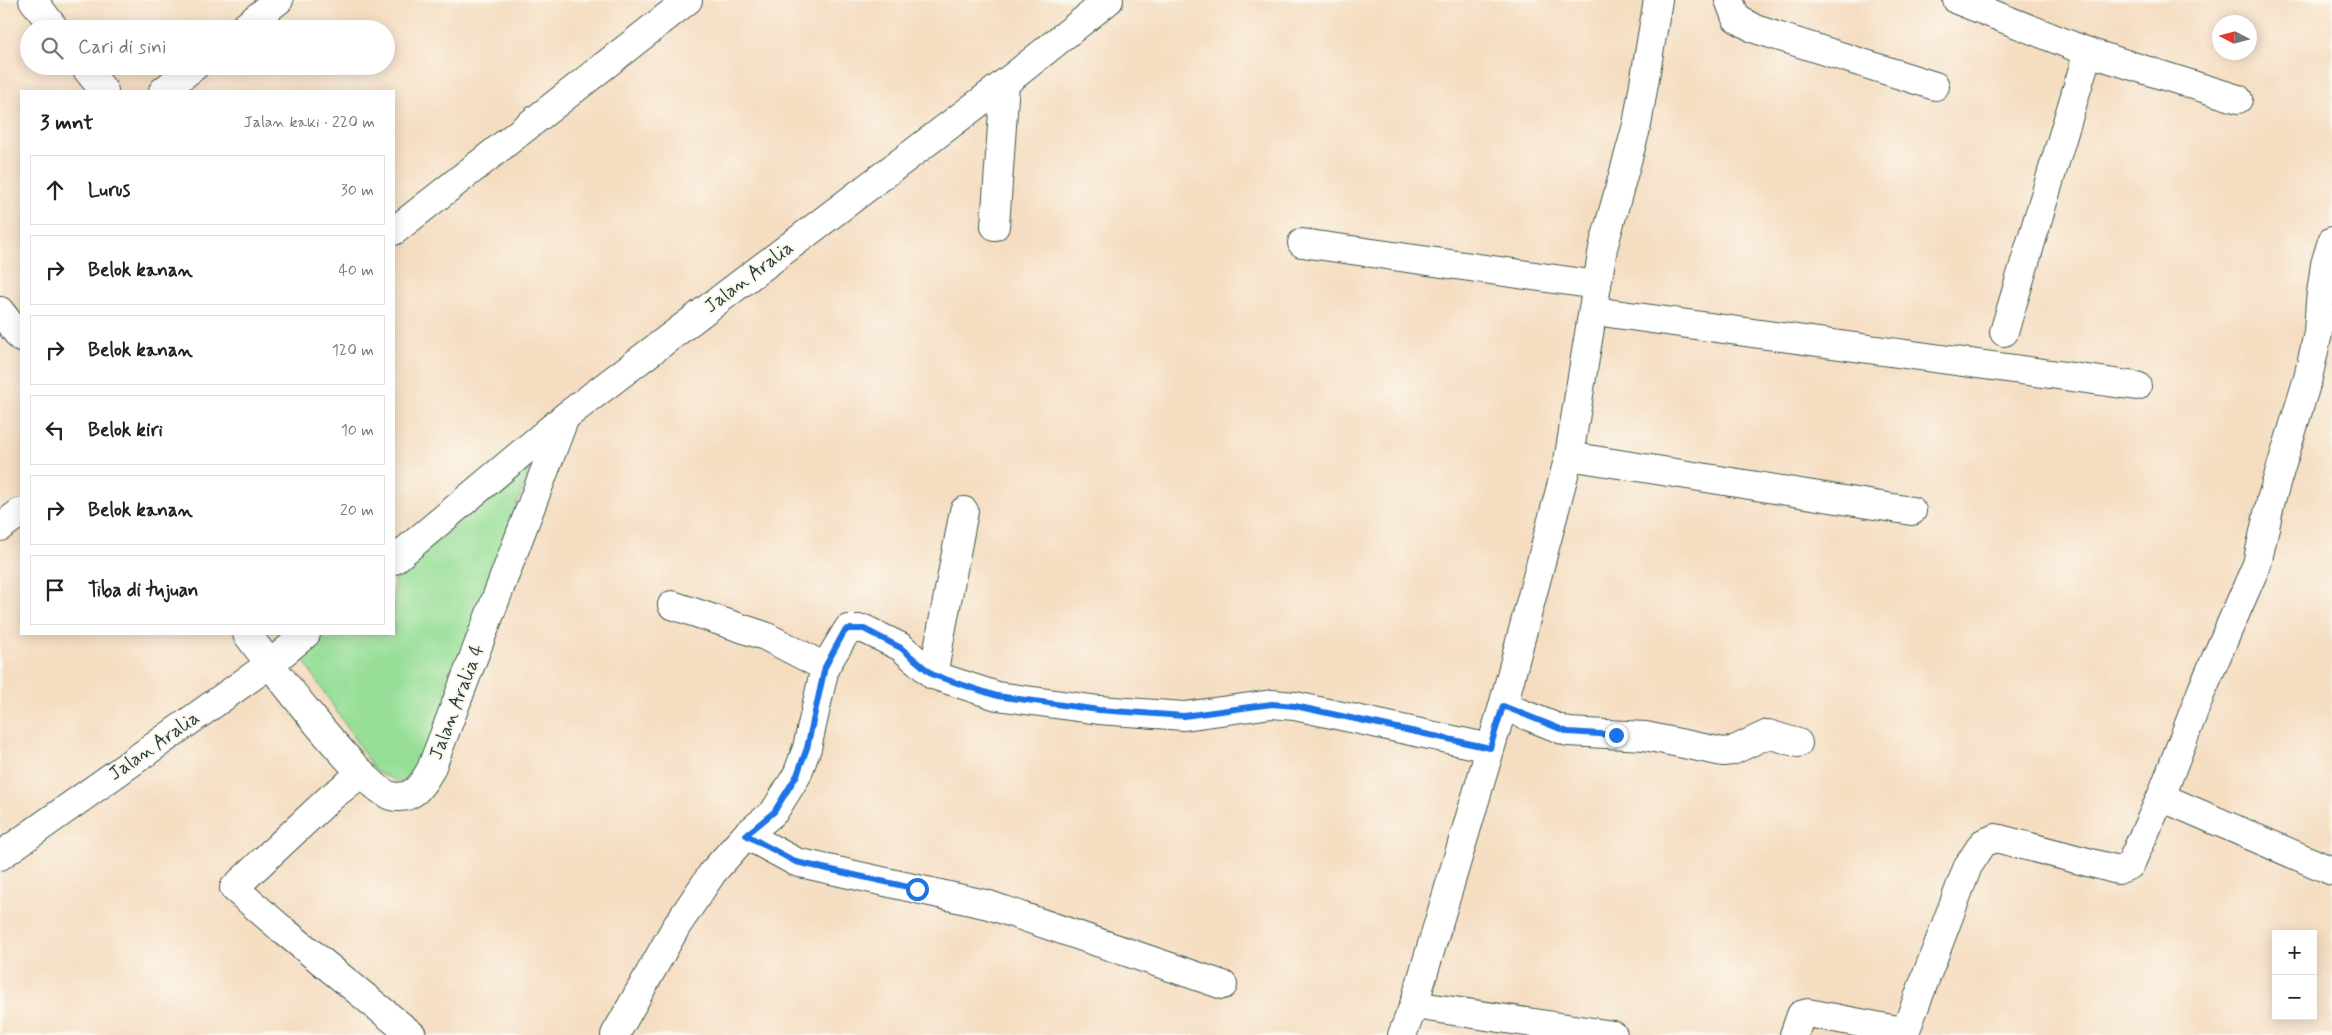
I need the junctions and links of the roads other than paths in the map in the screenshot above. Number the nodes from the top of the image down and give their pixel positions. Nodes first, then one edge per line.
1 (33, 0) edge
2 (279, 0) edge
3 (688, 0) edge
4 (1109, 0) edge
5 (1658, 0) edge
6 (1729, 0) edge
7 (1957, 0) edge
8 (48, 20) edge
9 (253, 20) edge
10 (2088, 52) junction
11 (91, 75) edge
12 (183, 75) edge
13 (1005, 83) junction
14 (1935, 86) dead end
15 (103, 90) edge
16 (164, 90) edge
17 (2238, 99) dead end
18 (995, 226) dead end
19 (395, 230) edge
20 (2332, 240) edge
21 (1302, 242) dead end
22 (1596, 298) junction
23 (0, 311) edge
24 (2004, 332) dead end
25 (20, 337) edge
26 (2138, 386) dead end
27 (566, 416) junction
28 (1569, 456) junction
29 (964, 511) dead end
30 (1912, 511) dead end
31 (20, 513) edge
32 (0, 527) edge
33 (395, 559) edge
34 (672, 606) dead end
35 (248, 635) edge
36 (305, 635) edge
37 (270, 664) junction
38 (825, 667) junction
39 (933, 675) junction
40 (1503, 706) junction
41 (1798, 743) dead end
42 (1490, 748) junction
43 (362, 773) junction
44 (2161, 797) junction
45 (746, 835) junction
46 (0, 856) edge
47 (2332, 872) edge
48 (1223, 985) dead end
49 (1414, 1005) junction
50 (412, 1035) edge
51 (615, 1035) edge
52 (1402, 1035) edge
53 (1613, 1035) edge
54 (1794, 1035) edge

1 - 8 street
2 - 9 street
3 - 19 street
4 - 13 street, Jalan Aralia
5 - 22 street
6 - 14 street
7 - 10 street
10 - 17 street
10 - 24 street
11 - 15 street
12 - 16 street
13 - 18 street
13 - 27 street, Jalan Aralia
20 - 44 street
21 - 22 street
22 - 26 street
22 - 28 street
23 - 25 street
27 - 33 street, Jalan Aralia
27 - 43 street, Jalan Aralia 4
28 - 30 street
28 - 40 street
29 - 39 street
31 - 32 street
34 - 38 street
35 - 37 street, Jalan Aralia 4
36 - 37 street, Jalan Aralia
37 - 43 street, Jalan Aralia 4
37 - 46 street, Jalan Aralia
38 - 39 street
38 - 45 street
39 - 42 street
40 - 41 street
40 - 42 street
42 - 49 street
43 - 50 street
44 - 47 street
44 - 54 street
45 - 48 street
45 - 51 street
49 - 52 street
49 - 53 street

